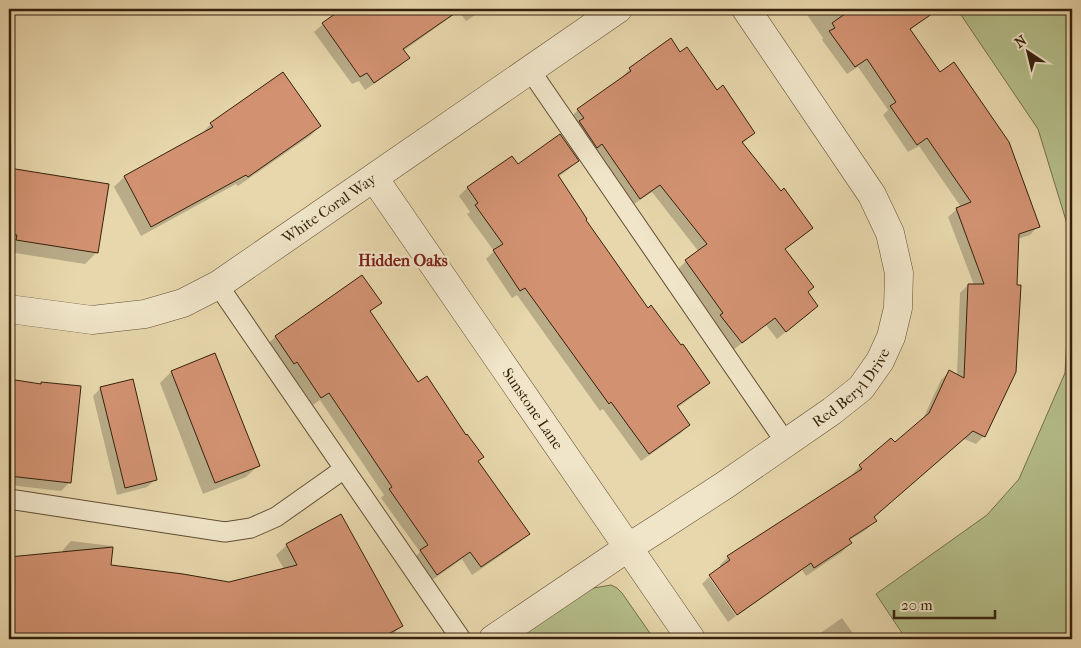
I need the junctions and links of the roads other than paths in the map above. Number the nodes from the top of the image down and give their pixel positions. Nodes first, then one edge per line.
1 (618, 9) edge
2 (746, 9) edge
3 (530, 70) junction
4 (374, 178) junction
5 (218, 285) junction
6 (9, 309) edge
7 (786, 443) junction
8 (344, 469) junction
9 (9, 498) edge
10 (629, 547) junction
11 (461, 639) edge
12 (493, 639) edge
13 (692, 639) edge

1 - 3 street, White Coral Way
2 - 7 street, Red Beryl Drive
3 - 4 street, White Coral Way
3 - 7 lane
4 - 5 street, White Coral Way
4 - 10 street, Sunstone Lane
5 - 6 street, White Coral Way
5 - 8 lane
7 - 10 street, Red Beryl Drive
8 - 9 lane
8 - 11 lane
10 - 12 street, Red Beryl Drive
10 - 13 street, Sunstone Lane

